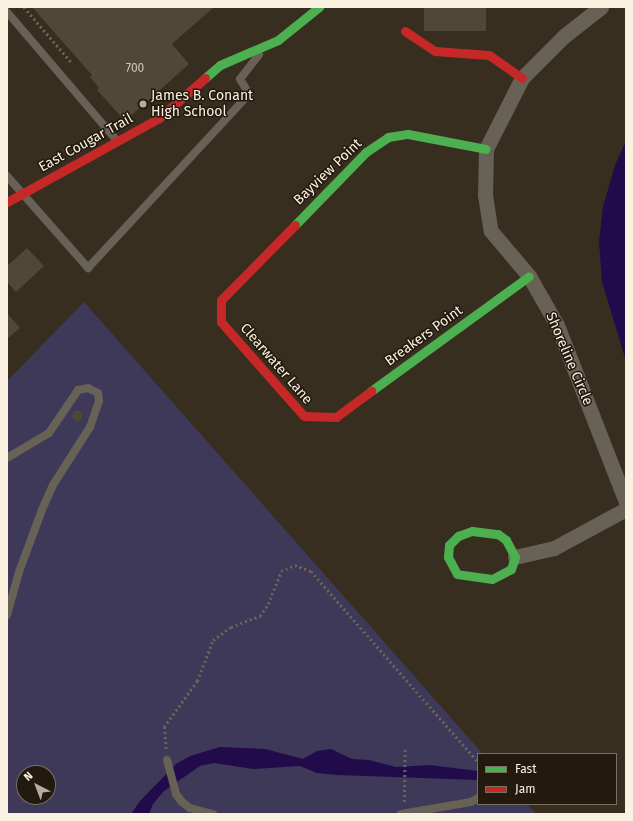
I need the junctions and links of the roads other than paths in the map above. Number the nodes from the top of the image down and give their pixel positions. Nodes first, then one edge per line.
1 (319, 7) edge
2 (601, 7) edge
3 (7, 12) edge
4 (405, 31) dead end
5 (265, 46) junction
6 (522, 78) junction
7 (118, 142) junction
8 (486, 149) junction
9 (7, 176) edge
10 (23, 194) junction
11 (7, 202) edge
12 (529, 276) junction
13 (221, 300) joint
14 (336, 417) joint
15 (7, 458) edge
16 (626, 502) edge
17 (626, 509) edge
18 (515, 557) junction
19 (7, 615) edge
20 (167, 760) road end
21 (477, 799) edge
22 (213, 814) edge
23 (401, 814) edge

1 - 5 street, East Cougar Trail
2 - 6 street, Shoreline Circle
3 - 7 lane
4 - 6 street
5 - 7 street, East Cougar Trail
5 - 10 lane
6 - 8 street, Shoreline Circle
7 - 10 street, East Cougar Trail
8 - 12 street, Shoreline Circle
8 - 13 street, Bayview Point
9 - 10 lane
10 - 11 street, East Cougar Trail
12 - 14 street, Breakers Point
12 - 16 street, Shoreline Circle
13 - 14 street, Clearwater Lane
15 - 19 lane
17 - 18 street
18 - 18 street
20 - 22 lane
21 - 23 lane

